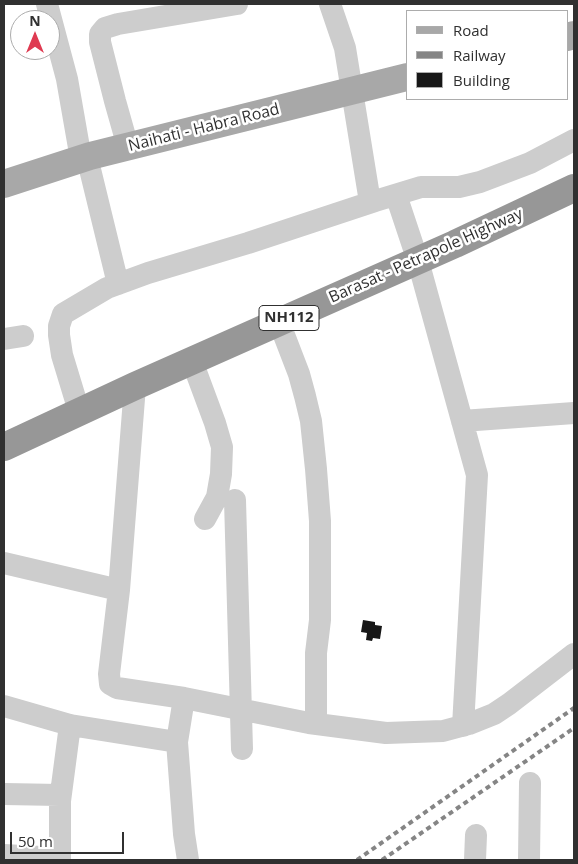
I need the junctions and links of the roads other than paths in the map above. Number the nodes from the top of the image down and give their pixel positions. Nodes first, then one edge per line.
1 (47, 4) edge
2 (237, 4) edge
3 (330, 4) edge
4 (406, 77) edge
5 (352, 90) junction
6 (574, 140) edge
7 (128, 147) junction
8 (84, 158) junction
9 (4, 184) edge
10 (574, 188) edge
11 (396, 195) junction
12 (370, 202) junction
13 (418, 261) junction
14 (118, 284) junction
15 (279, 322) junction
16 (192, 361) junction
17 (135, 386) junction
18 (79, 411) junction
19 (574, 413) edge
20 (462, 421) junction
21 (4, 447) edge
22 (236, 500) dead end
23 (205, 519) dead end
24 (4, 564) edge
25 (119, 590) junction
26 (574, 654) edge
27 (184, 698) junction
28 (4, 706) edge
29 (241, 710) junction
30 (316, 724) junction
31 (70, 725) junction
32 (462, 726) junction
33 (176, 742) junction
34 (242, 749) dead end
35 (530, 783) dead end
36 (4, 794) edge
37 (60, 795) junction
38 (476, 835) dead end
39 (4, 855) edge
40 (60, 859) edge
41 (188, 860) edge
42 (475, 860) edge
43 (529, 860) edge

1 - 8 street
2 - 7 street
3 - 5 street
4 - 5 main road, Naihati - Habra Road
5 - 7 main road, Naihati - Habra Road
5 - 12 street
6 - 11 street
7 - 8 main road, Naihati - Habra Road
8 - 9 main road, Naihati - Habra Road
8 - 14 street
10 - 13 highway, Barasat - Petrapole Highway / NH112
11 - 12 street
11 - 13 street
12 - 14 street
13 - 15 highway, Barasat - Petrapole Highway / NH112
13 - 20 street
14 - 18 street
15 - 16 highway, Barasat - Petrapole Highway / NH112
15 - 30 street
16 - 17 highway, Barasat - Petrapole Highway / NH112
16 - 23 street
17 - 18 highway, Barasat - Petrapole Highway / NH112
17 - 25 street
18 - 21 highway, Barasat - Petrapole Highway / NH112
19 - 20 street
20 - 32 street
22 - 29 street
24 - 25 street
25 - 27 street
26 - 32 street
27 - 29 street
27 - 33 street
28 - 31 street
29 - 30 street
29 - 34 street
30 - 32 street
31 - 33 street
31 - 37 street
33 - 41 street
35 - 43 street
36 - 37 street
37 - 40 street
38 - 42 street
39 - 40 street

